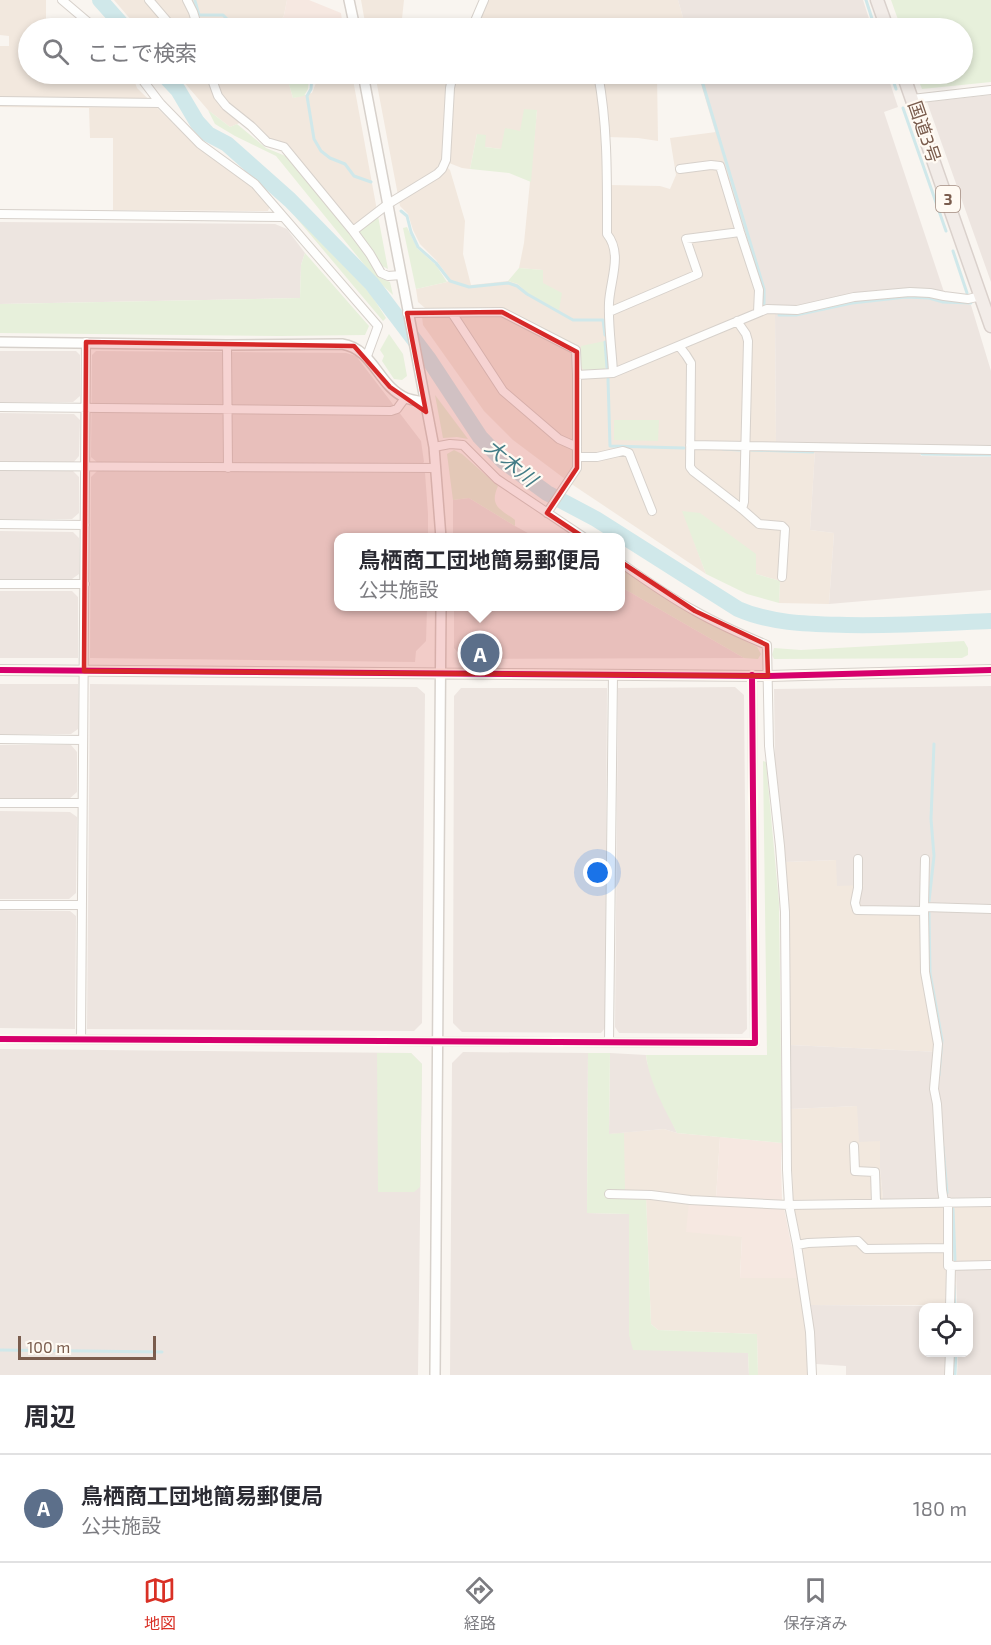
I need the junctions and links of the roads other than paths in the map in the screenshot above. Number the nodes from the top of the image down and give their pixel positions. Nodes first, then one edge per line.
1 (62, 0) edge
2 (149, 0) edge
3 (187, 0) edge
4 (349, 0) edge
5 (484, 0) edge
6 (877, 0) edge
7 (83, 18) edge
8 (164, 18) edge
9 (195, 18) edge
10 (353, 18) edge
11 (477, 18) edge
12 (883, 18) edge
13 (146, 84) edge
14 (214, 84) edge
15 (365, 84) edge
16 (451, 84) edge
17 (600, 84) edge
18 (907, 84) edge
19 (991, 90) edge
20 (912, 99) junction
21 (0, 101) edge
22 (160, 103) junction
23 (680, 169) dead end
24 (388, 204) junction
25 (0, 214) edge
26 (283, 217) junction
27 (352, 231) junction
28 (740, 232) junction
29 (400, 275) junction
30 (981, 296) junction
31 (609, 312) junction
32 (758, 312) junction
33 (407, 313) junction
34 (452, 313) junction
35 (737, 321) junction
36 (991, 326) edge
37 (0, 342) edge
38 (86, 342) junction
39 (227, 345) junction
40 (679, 346) junction
41 (367, 356) junction
42 (613, 373) junction
43 (578, 375) junction
44 (405, 398) junction
45 (424, 402) junction
46 (0, 407) edge
47 (85, 408) junction
48 (227, 409) junction
49 (690, 445) junction
50 (745, 446) junction
51 (434, 447) junction
52 (578, 447) junction
53 (991, 450) edge
54 (577, 457) junction
55 (0, 466) edge
56 (86, 467) junction
57 (228, 468) junction
58 (436, 468) junction
59 (742, 509) junction
60 (548, 511) junction
61 (652, 511) dead end
62 (0, 524) edge
63 (85, 525) junction
64 (441, 533) edge
65 (579, 533) edge
66 (625, 566) edge
67 (782, 577) dead end
68 (0, 584) edge
69 (85, 584) junction
70 (441, 611) edge
71 (0, 670) edge
72 (991, 670) edge
73 (84, 671) junction
74 (441, 674) junction
75 (613, 674) junction
76 (752, 675) junction
77 (768, 676) junction
78 (0, 739) edge
79 (83, 740) junction
80 (0, 803) edge
81 (82, 803) junction
82 (925, 859) dead end
83 (858, 860) dead end
84 (0, 905) edge
85 (82, 905) junction
86 (924, 909) junction
87 (991, 909) edge
88 (0, 1039) edge
89 (81, 1039) junction
90 (437, 1040) junction
91 (609, 1041) junction
92 (854, 1146) dead end
93 (609, 1194) dead end
94 (946, 1202) junction
95 (991, 1202) edge
96 (876, 1203) junction
97 (789, 1205) junction
98 (797, 1245) junction
99 (948, 1248) junction
100 (951, 1265) junction
101 (991, 1265) edge
102 (950, 1303) edge
103 (950, 1357) edge
104 (435, 1375) edge
105 (812, 1375) edge
106 (949, 1375) edge

1 - 7 street
2 - 8 street
3 - 9 street
4 - 10 street
5 - 11 street
6 - 12 highway
13 - 22 street
14 - 27 street
15 - 24 street
16 - 24 street
17 - 31 street
18 - 20 highway, 国道3号 / 3
19 - 20 street
20 - 30 highway, 国道3号 / 3
21 - 22 street
22 - 26 street
23 - 28 street
24 - 27 street
24 - 29 street
25 - 26 street
26 - 41 street
27 - 29 street
28 - 31 street
28 - 32 street
29 - 33 street
30 - 32 street
30 - 36 highway, 国道3号 / 3
31 - 42 street
32 - 35 street
33 - 34 street
33 - 45 street
34 - 43 street
34 - 52 street
35 - 40 street
35 - 50 street
37 - 38 street
38 - 39 street
38 - 47 street
39 - 41 street
39 - 48 street
40 - 42 street
40 - 49 street
41 - 44 street
42 - 43 street
43 - 52 street
44 - 45 street
44 - 48 street
45 - 51 street
46 - 47 street
47 - 48 street
47 - 56 street
48 - 57 street
49 - 50 street
49 - 59 street
50 - 53 street
50 - 59 street
51 - 58 street
51 - 60 street
52 - 54 street
54 - 60 street
54 - 61 street
55 - 56 street
56 - 57 street
56 - 63 street
57 - 58 street
58 - 64 street
59 - 67 street
60 - 65 street
62 - 63 street
63 - 69 street
66 - 77 street
68 - 69 street
69 - 73 street
70 - 74 street
71 - 73 street
72 - 77 street
73 - 74 street
73 - 79 street
74 - 75 street
74 - 90 street
75 - 76 street
75 - 91 street
76 - 77 street
76 - 91 street
77 - 97 street
78 - 79 street
79 - 81 street
80 - 81 street
81 - 85 street
82 - 86 street
83 - 86 street
84 - 85 street
85 - 89 street
86 - 87 street
86 - 94 street
88 - 89 street
89 - 90 street
90 - 91 street
90 - 104 street
92 - 96 street
93 - 97 street
94 - 95 street
94 - 96 street
94 - 99 street
96 - 97 street
97 - 98 street
98 - 99 street
98 - 105 street
99 - 100 street
100 - 101 street
100 - 102 street
103 - 106 street

